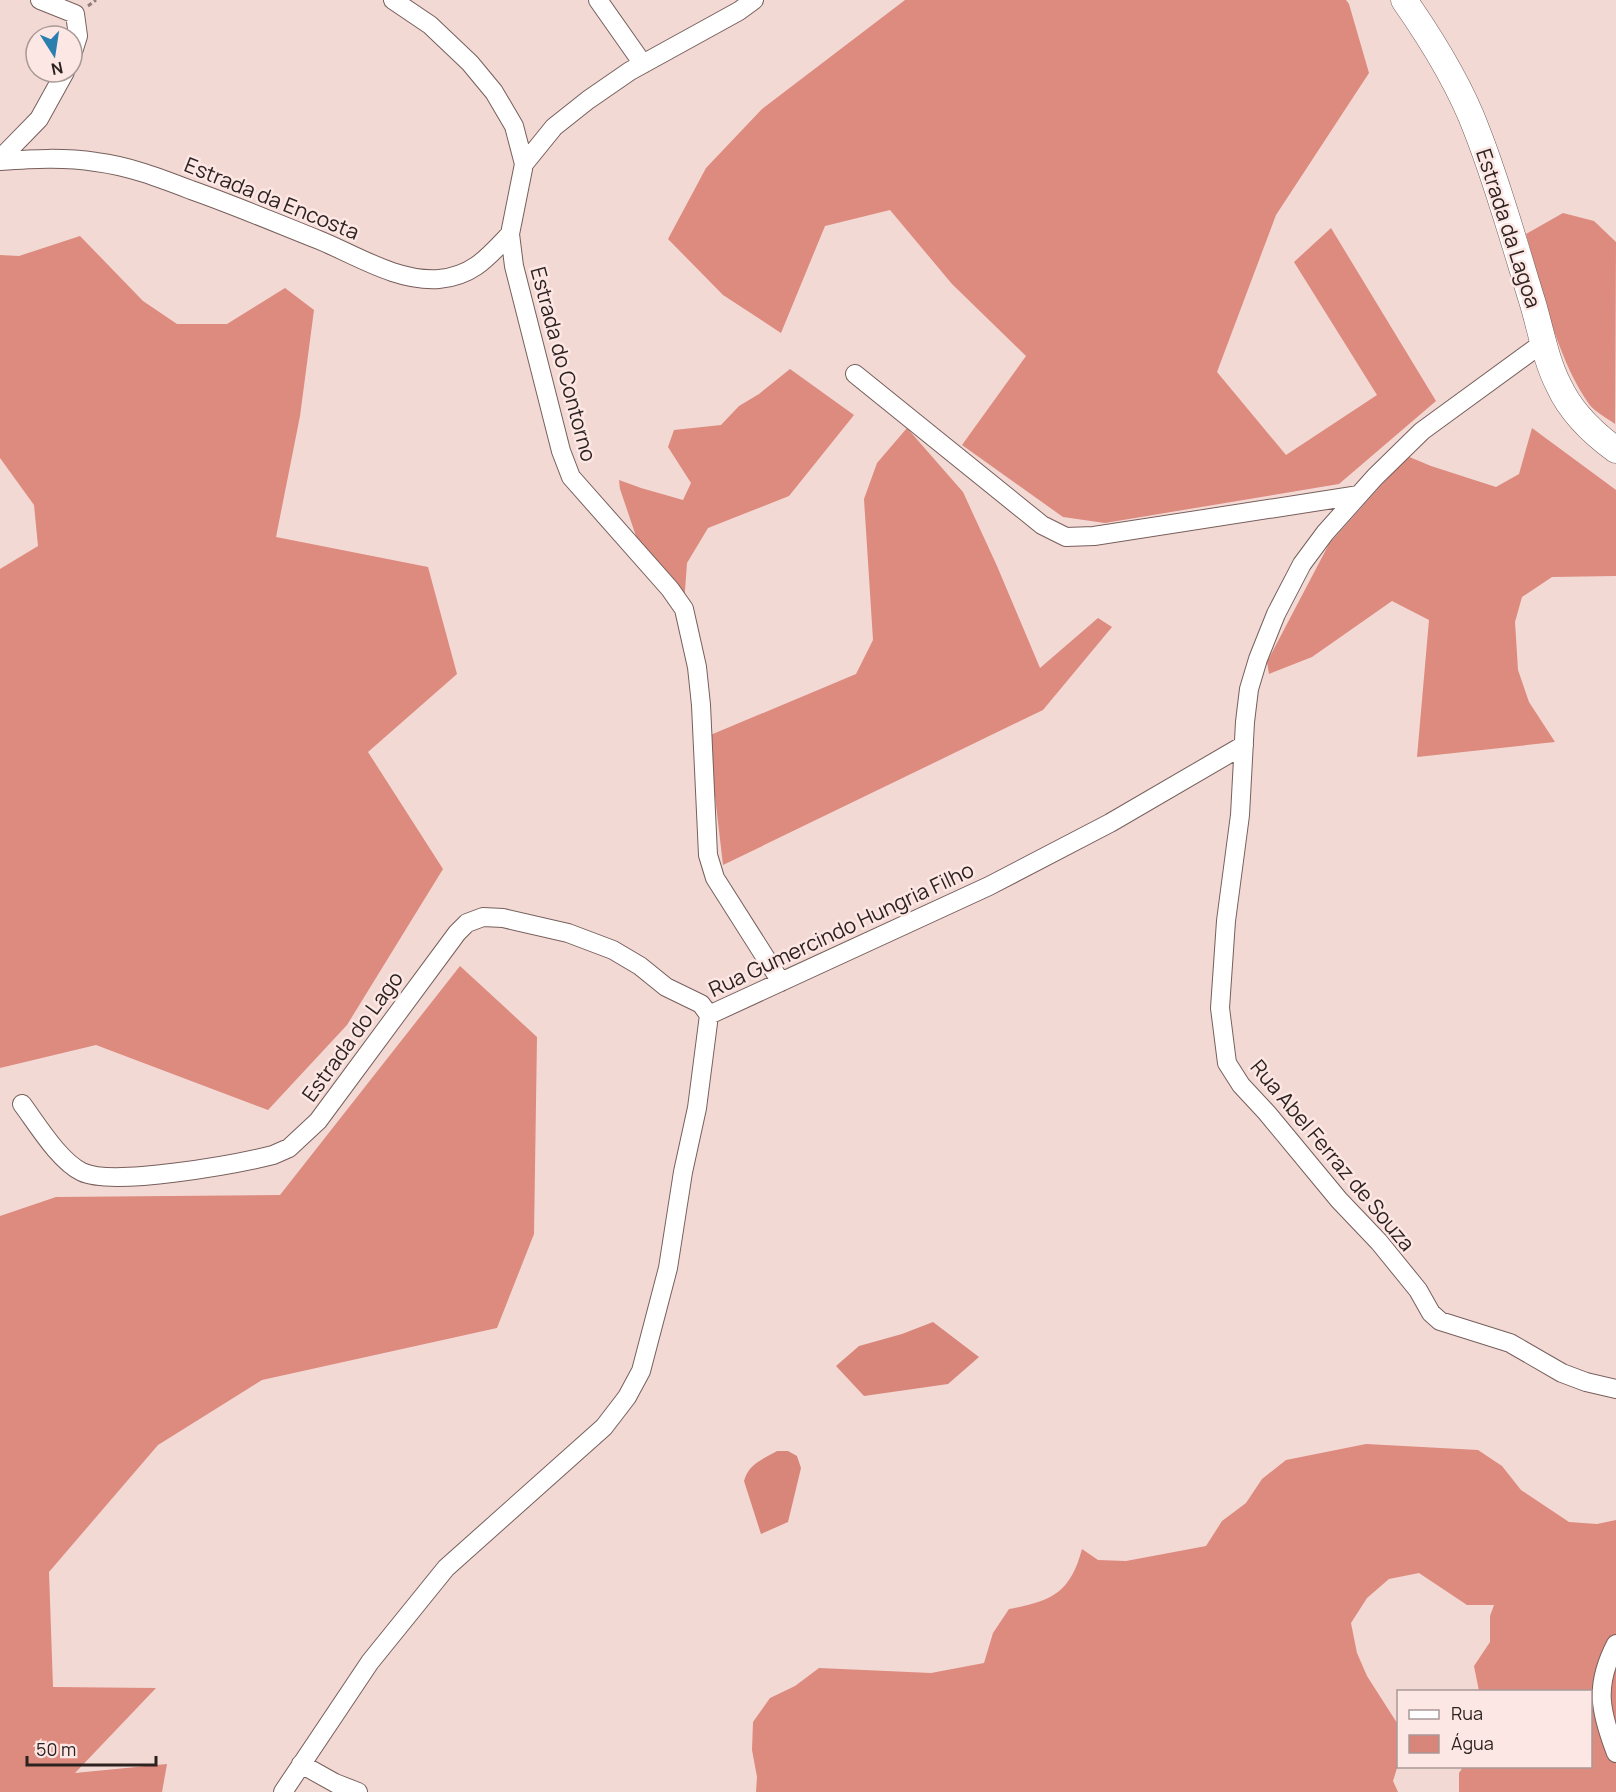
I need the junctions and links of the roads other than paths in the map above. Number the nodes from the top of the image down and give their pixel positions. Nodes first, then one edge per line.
1 (40, 0) edge
2 (393, 0) edge
3 (598, 0) edge
4 (754, 0) edge
5 (1404, 0) edge
6 (76, 24) edge
7 (643, 64) junction
8 (58, 84) edge
9 (0, 160) edge
10 (524, 164) junction
11 (510, 234) junction
12 (1544, 342) junction
13 (855, 374) dead end
14 (1613, 445) edge
15 (1359, 495) junction
16 (1245, 745) junction
17 (781, 982) junction
18 (709, 1015) junction
19 (22, 1104) dead end
20 (1616, 1389) edge
21 (1616, 1644) edge
22 (1616, 1753) edge
23 (301, 1764) junction
24 (284, 1792) edge
25 (358, 1792) edge

1 - 6 street
2 - 10 street, Estrada do Contorno
3 - 7 street
4 - 7 street
5 - 12 street, Estrada da Lagoa
7 - 10 street
8 - 9 street
9 - 11 street, Estrada da Encosta
10 - 11 street, Estrada do Contorno
11 - 17 street, Estrada do Contorno
12 - 14 street, Estrada da Lagoa
12 - 15 street
13 - 15 street
15 - 16 street
16 - 17 street, Rua Gumercindo Hungria Filho
16 - 20 street, Rua Abel Ferraz de Souza
17 - 18 street, Rua Gumercindo Hungria Filho
18 - 19 street, Estrada do Lago
18 - 23 street, Rua Gumercindo Hungria Filho
21 - 22 street
23 - 24 street, Rua Gumercindo Hungria Filho
23 - 25 street

